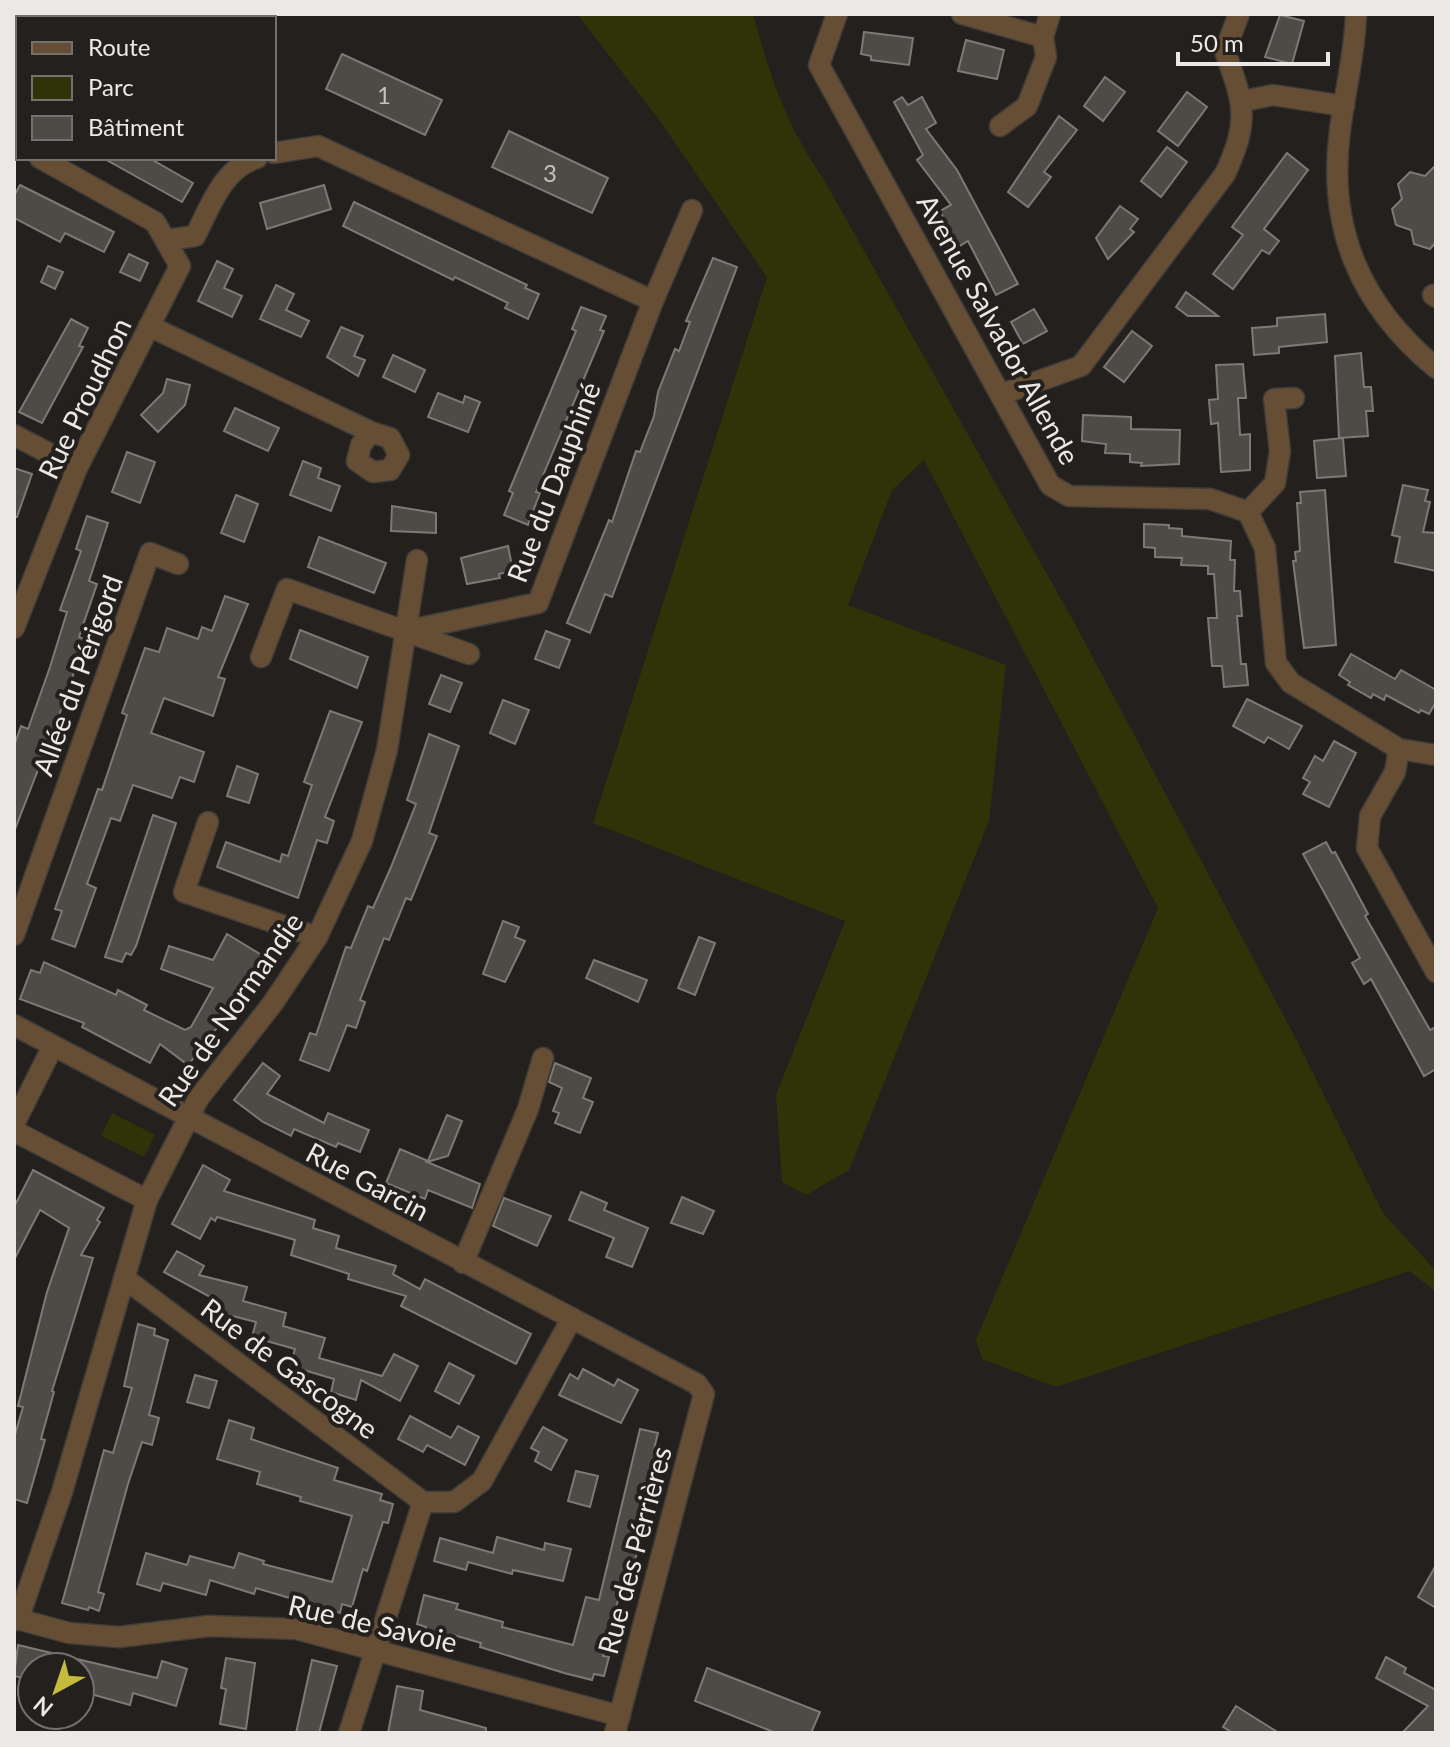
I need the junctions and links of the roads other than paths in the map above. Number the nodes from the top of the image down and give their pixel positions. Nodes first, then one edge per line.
1 (837, 14) edge
2 (962, 14) edge
3 (1050, 14) edge
4 (1239, 14) edge
5 (1356, 14) edge
6 (1043, 37) junction
7 (1243, 101) junction
8 (1344, 106) junction
9 (1000, 126) dead end
10 (276, 153) edge
11 (44, 160) edge
12 (251, 160) edge
13 (692, 210) dead end
14 (167, 240) junction
15 (653, 301) junction
16 (149, 326) junction
17 (1436, 368) edge
18 (1002, 394) junction
19 (1294, 398) dead end
20 (371, 432) dead end
21 (14, 435) edge
22 (77, 468) junction
23 (1248, 512) junction
24 (417, 560) dead end
25 (178, 564) dead end
26 (14, 628) edge
27 (405, 631) junction
28 (469, 654) dead end
29 (261, 657) dead end
30 (1399, 749) junction
31 (1436, 755) edge
32 (208, 822) dead end
33 (14, 935) edge
34 (317, 937) junction
35 (1436, 972) edge
36 (14, 1025) edge
37 (53, 1046) junction
38 (543, 1058) dead end
39 (187, 1116) junction
40 (14, 1124) edge
41 (14, 1131) edge
42 (147, 1200) junction
43 (463, 1263) junction
44 (124, 1278) junction
45 (572, 1318) junction
46 (697, 1384) joint
47 (423, 1502) junction
48 (16, 1619) edge
49 (377, 1648) junction
50 (618, 1725) edge
51 (349, 1733) edge

1 - 18 street, Avenue Salvador Allende
2 - 6 street
3 - 6 street
4 - 7 street
5 - 8 street
6 - 9 street
7 - 8 street
7 - 18 street
8 - 17 street
10 - 15 street
11 - 14 street
12 - 14 street
13 - 15 street, Rue du Dauphiné
14 - 16 street, Rue Proudhon
15 - 27 street, Rue du Dauphiné
16 - 20 street
16 - 22 street, Rue Proudhon
18 - 23 street, Avenue Salvador Allende
19 - 23 street
21 - 22 street
22 - 26 street, Rue Proudhon
23 - 30 street
24 - 27 street, Rue de Normandie
25 - 33 street, Allée du Périgord
27 - 28 street
27 - 29 street
27 - 34 street, Rue de Normandie
30 - 31 street
30 - 35 street
32 - 34 street
34 - 39 street, Rue de Normandie
36 - 37 street, Rue Garcin
37 - 39 street, Rue Garcin
37 - 40 street
38 - 43 street
39 - 42 street, Rue de Normandie
39 - 43 street, Rue Garcin
41 - 42 street
42 - 44 street, Rue de Normandie
43 - 45 street, Rue Garcin
44 - 47 street, Rue de Gascogne
44 - 48 street, Rue de Normandie
45 - 46 street, Rue Garcin
45 - 47 street
46 - 50 street, Rue des Pérrières
47 - 49 street
48 - 49 street, Rue de Savoie
49 - 50 street, Rue de Savoie
49 - 51 street

